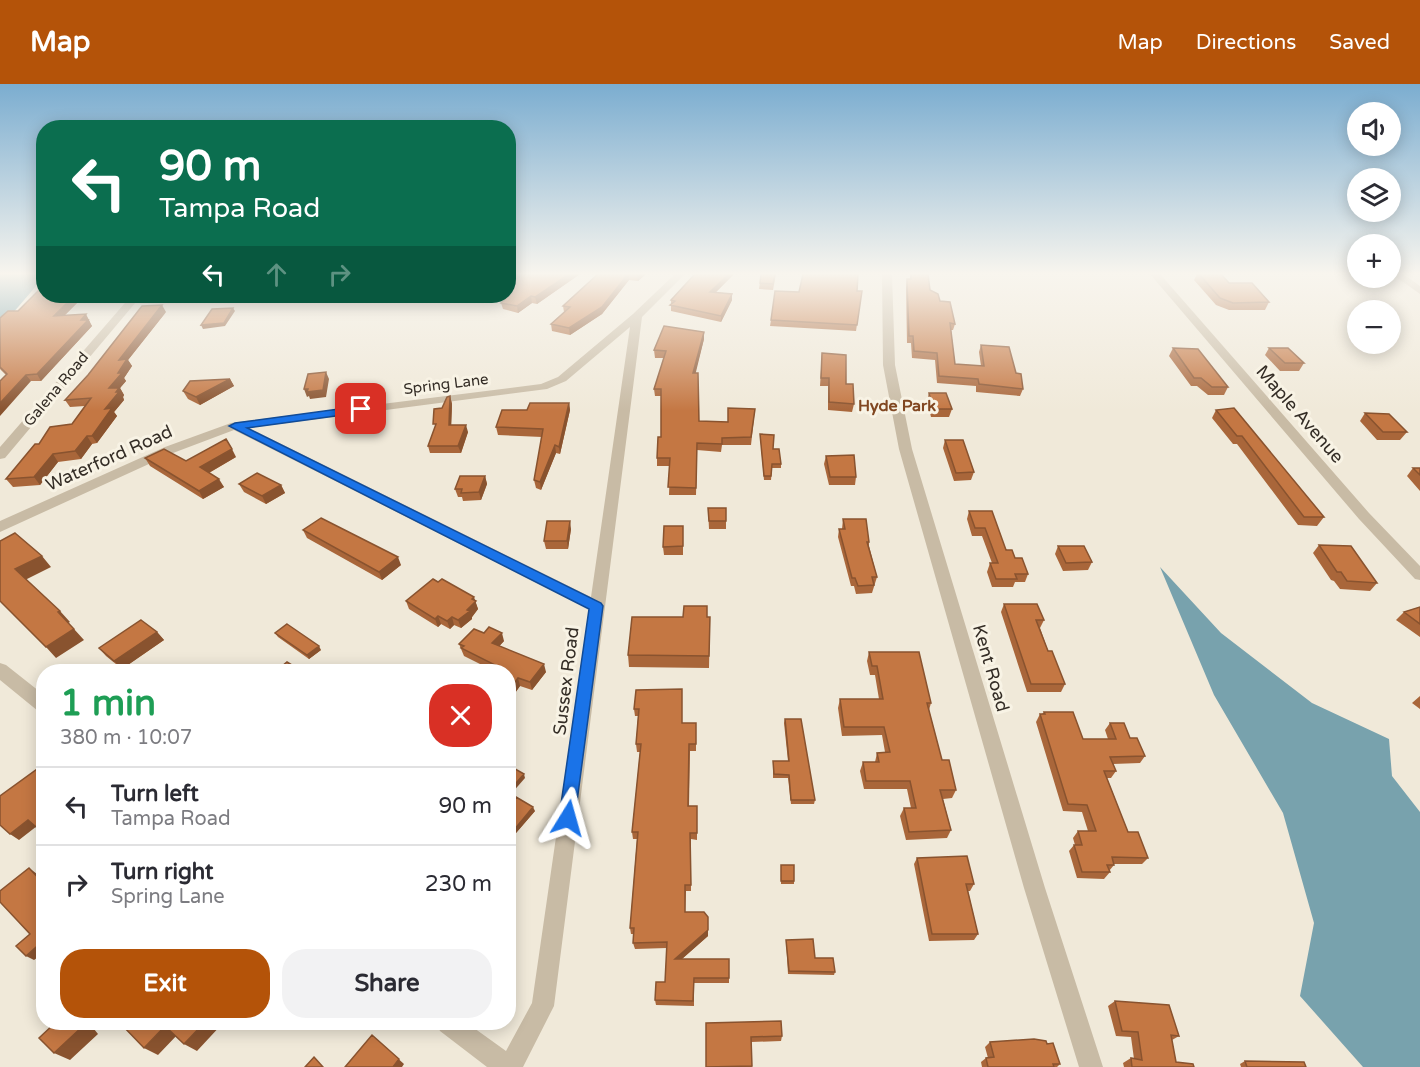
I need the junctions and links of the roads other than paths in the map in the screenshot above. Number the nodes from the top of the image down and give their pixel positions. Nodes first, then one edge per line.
1 (116, 320) edge
2 (633, 320) edge
3 (636, 320) edge
4 (888, 320) edge
5 (1195, 320) edge
6 (235, 426) junction
7 (0, 455) edge
8 (0, 527) edge
9 (1420, 575) edge
10 (596, 606) junction
11 (0, 670) edge
12 (36, 699) edge
13 (458, 1030) edge
14 (509, 1067) edge
15 (1091, 1067) edge

1 - 7 street, Galena Road
2 - 6 street, Spring Lane
3 - 10 street, Sussex Road
4 - 15 street, Kent Road
5 - 9 street, Maple Avenue
6 - 8 street, Waterford Road
6 - 10 street
10 - 14 street, Sussex Road
11 - 12 street
13 - 14 street

